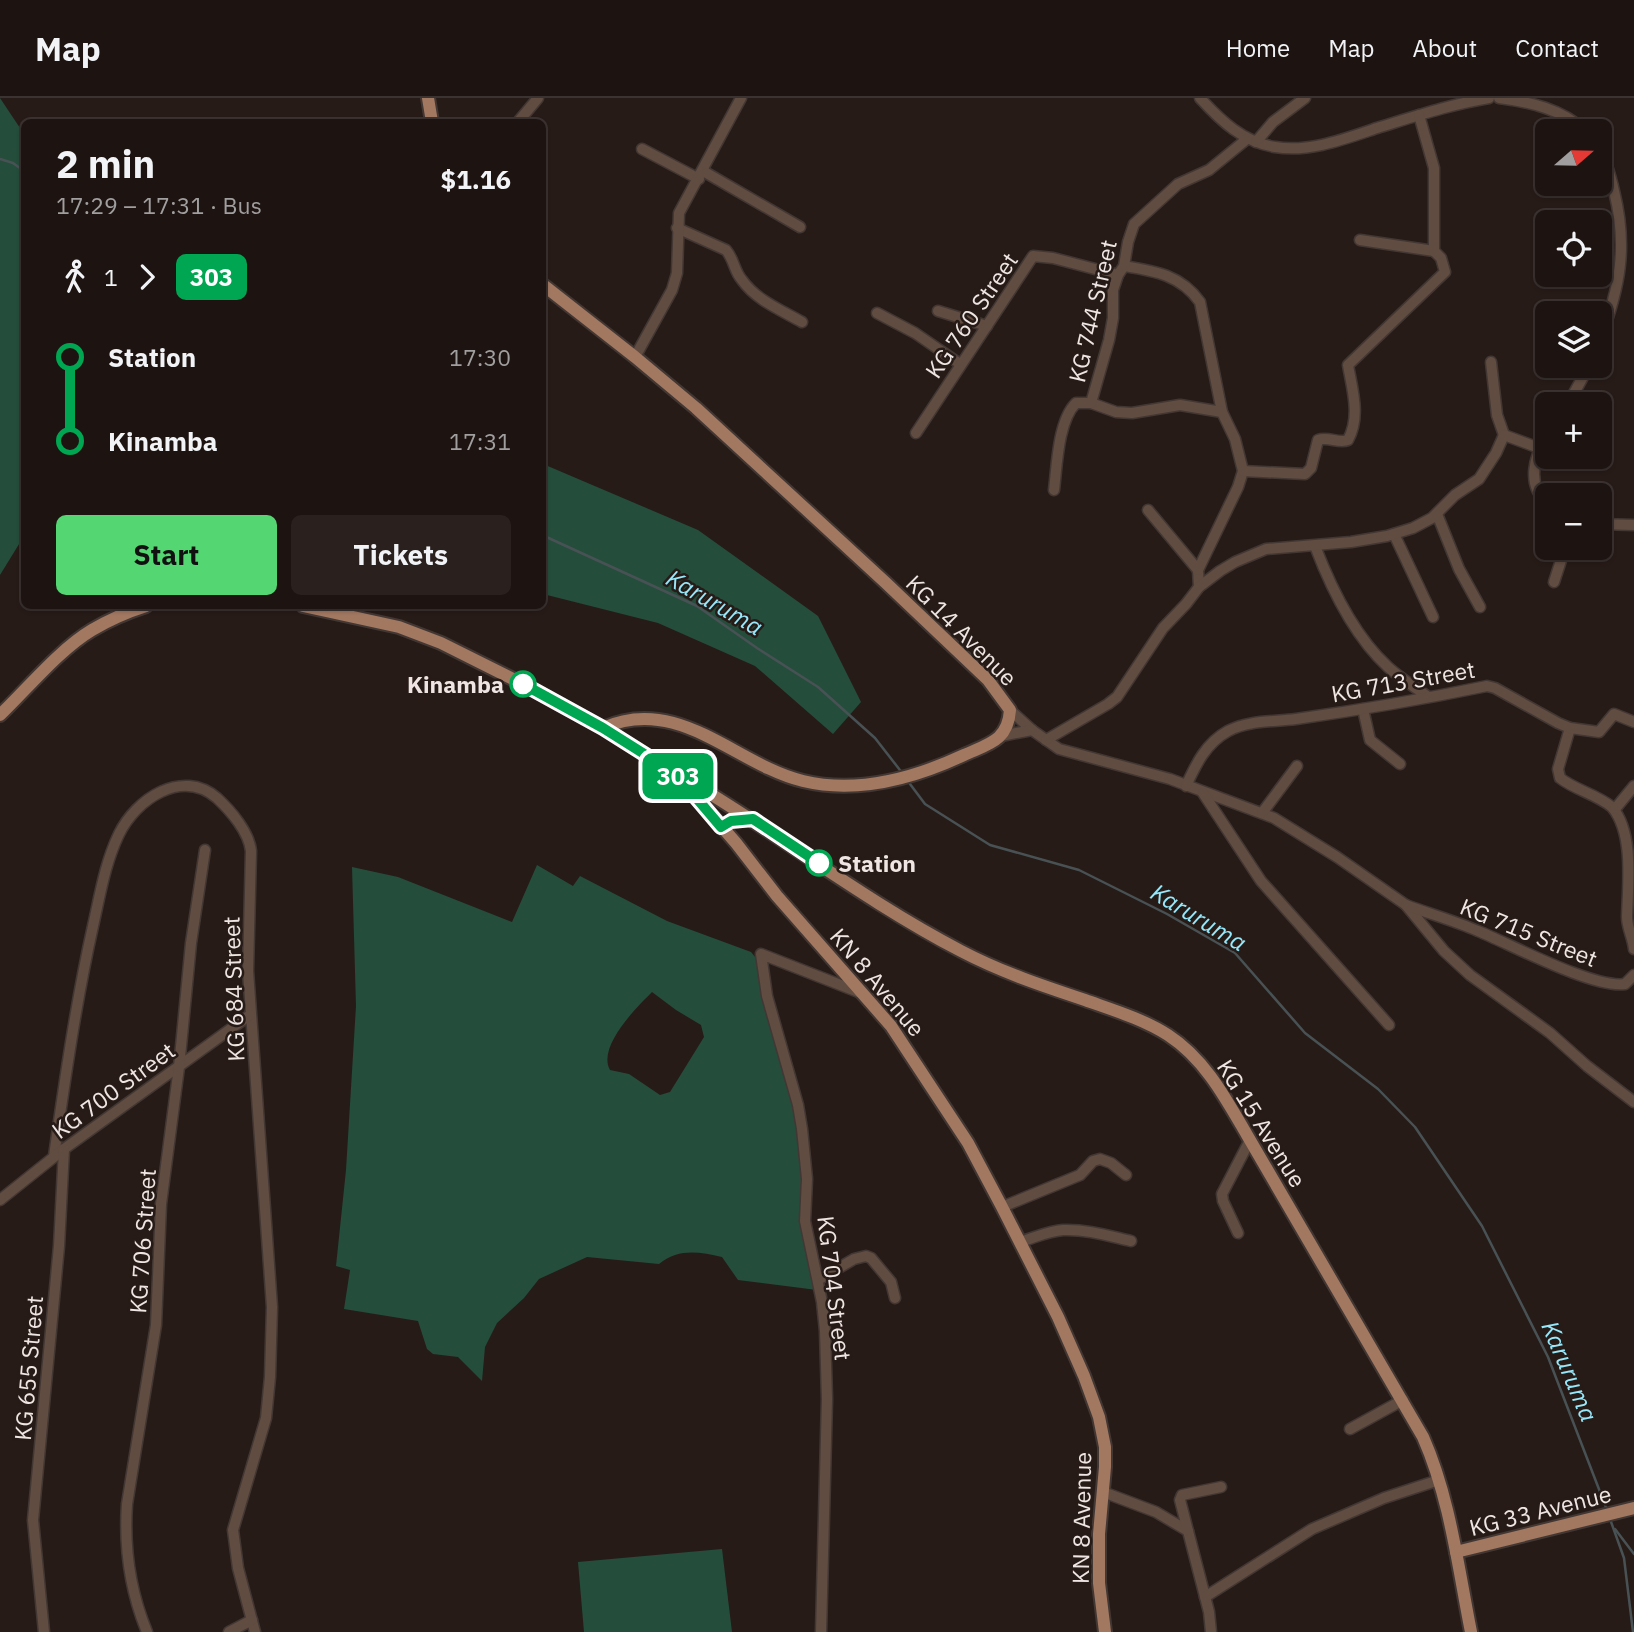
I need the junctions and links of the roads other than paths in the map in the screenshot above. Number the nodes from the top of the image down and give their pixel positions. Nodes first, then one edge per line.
1 (428, 98) edge
2 (538, 98) edge
3 (741, 98) edge
4 (1200, 98) edge
5 (1305, 98) edge
6 (1489, 98) edge
7 (1499, 98) edge
8 (1546, 103) edge
9 (1419, 115) junction
10 (432, 119) edge
11 (520, 119) edge
12 (1571, 119) edge
13 (1252, 140) junction
14 (642, 149) dead end
15 (701, 175) junction
16 (1612, 185) edge
17 (800, 227) dead end
18 (677, 228) junction
19 (1360, 240) dead end
20 (1434, 251) junction
21 (1121, 271) junction
22 (546, 287) edge
23 (1611, 301) edge
24 (938, 311) dead end
25 (877, 313) dead end
26 (802, 322) dead end
27 (986, 326) junction
28 (635, 357) junction
29 (1491, 362) dead end
30 (960, 364) junction
31 (1091, 403) junction
32 (1222, 412) junction
33 (916, 433) dead end
34 (1504, 435) junction
35 (1535, 447) edge
36 (1535, 469) edge
37 (1243, 471) junction
38 (1535, 486) edge
39 (1054, 490) dead end
40 (1148, 510) dead end
41 (1437, 514) junction
42 (1612, 524) edge
43 (1634, 525) edge
44 (1394, 534) junction
45 (1315, 545) junction
46 (1561, 560) edge
47 (1198, 570) junction
48 (1554, 582) dead end
49 (1199, 587) junction
50 (1480, 607) dead end
51 (138, 609) edge
52 (317, 609) edge
53 (1433, 617) dead end
54 (1428, 697) junction
55 (1363, 709) junction
56 (1010, 710) junction
57 (0, 715) edge
58 (1634, 722) edge
59 (603, 728) junction
60 (1570, 728) junction
61 (1032, 730) junction
62 (1001, 736) junction
63 (1046, 740) junction
64 (1400, 764) dead end
65 (1297, 766) dead end
66 (676, 774) junction
67 (1186, 786) junction
68 (1634, 786) edge
69 (1202, 792) junction
70 (731, 806) junction
71 (1615, 809) junction
72 (1262, 813) junction
73 (709, 814) junction
74 (750, 819) junction
75 (721, 827) junction
76 (736, 843) junction
77 (205, 850) dead end
78 (1406, 905) junction
79 (1631, 908) edge
80 (1634, 949) edge
81 (1634, 975) edge
82 (861, 993) junction
83 (250, 1014) junction
84 (1389, 1025) dead end
85 (179, 1067) junction
86 (1634, 1102) edge
87 (1250, 1140) junction
88 (64, 1149) junction
89 (54, 1156) junction
90 (1126, 1175) dead end
91 (0, 1200) edge
92 (1002, 1207) junction
93 (1238, 1233) dead end
94 (1131, 1241) dead end
95 (1019, 1242) junction
96 (818, 1280) junction
97 (895, 1298) dead end
98 (1403, 1400) junction
99 (1350, 1429) dead end
100 (1439, 1480) junction
101 (1221, 1487) dead end
102 (1103, 1492) junction
103 (1634, 1508) edge
104 (1188, 1531) junction
105 (1456, 1552) junction
106 (1205, 1597) junction
107 (252, 1620) junction
108 (44, 1632) edge
109 (147, 1632) edge
110 (229, 1632) edge
111 (254, 1632) edge
112 (821, 1632) edge
113 (1105, 1632) edge
114 (1211, 1632) edge
115 (1471, 1632) edge

1 - 10 main road
2 - 11 street
3 - 15 street
4 - 13 street
5 - 13 street, KG 744 Street
6 - 9 street
7 - 8 street
8 - 12 street
9 - 13 street
9 - 20 street
13 - 21 street, KG 744 Street
14 - 15 street
15 - 17 street
15 - 18 street
16 - 23 street
18 - 26 street
18 - 28 street
19 - 20 street
20 - 37 street
21 - 27 street, KG 760 Street
21 - 31 street, KG 744 Street
21 - 32 street
22 - 28 main road, KG 14 Avenue
24 - 27 street
25 - 30 street
27 - 30 street, KG 760 Street
28 - 56 main road, KG 14 Avenue
29 - 34 street
30 - 33 street, KG 760 Street
31 - 32 street
31 - 39 street, KG 744 Street
32 - 37 street
34 - 35 street
34 - 41 street
36 - 38 street
37 - 47 street
40 - 47 street
41 - 44 street
41 - 50 street
42 - 43 street
44 - 45 street
44 - 53 street
45 - 49 street
45 - 54 street
46 - 48 street
47 - 49 street
49 - 63 street
51 - 57 main road
52 - 59 main road, KN 8 Avenue
54 - 55 street, KG 713 Street
54 - 60 street, KG 713 Street
55 - 64 street
55 - 67 street, KG 713 Street
56 - 61 street
56 - 62 main road, KG 14 Avenue
58 - 60 street, KG 713 Street
59 - 62 main road
59 - 66 main road, KN 8 Avenue
60 - 71 street
61 - 62 street
61 - 63 street
63 - 67 street
65 - 72 street
66 - 70 main road, KG 15 Avenue
66 - 73 main road, KN 8 Avenue
67 - 69 street
68 - 71 street
69 - 72 street
69 - 84 street
70 - 73 main road
70 - 74 main road, KG 15 Avenue
71 - 79 street, KG 715 Street
72 - 78 street
73 - 75 main road, KN 8 Avenue
74 - 75 main road
74 - 76 main road
74 - 87 main road, KG 15 Avenue
75 - 76 main road, KN 8 Avenue
76 - 82 main road, KN 8 Avenue
77 - 85 street, KG 706 Street
78 - 81 street, KG 715 Street
78 - 86 street
79 - 80 street, KG 715 Street
82 - 92 main road, KN 8 Avenue
82 - 96 street, KG 704 Street
83 - 85 street, KG 700 Street
83 - 89 street, KG 684 Street
83 - 107 street, KG 684 Street
85 - 88 street, KG 700 Street
85 - 109 street, KG 706 Street
87 - 93 street
87 - 98 main road, KG 15 Avenue
88 - 89 street, KG 700 Street
88 - 108 street, KG 655 Street
89 - 91 street, KG 700 Street
90 - 92 street
92 - 95 main road, KN 8 Avenue
94 - 95 street
95 - 102 main road, KN 8 Avenue
96 - 97 street
96 - 112 street, KG 704 Street
98 - 99 street
98 - 100 main road, KG 15 Avenue
100 - 105 main road, KG 15 Avenue
100 - 106 street
101 - 104 street
102 - 104 street
102 - 113 main road, KN 8 Avenue
103 - 105 main road, KG 33 Avenue
104 - 106 street
105 - 115 main road, KG 15 Avenue
106 - 114 street
107 - 110 street
107 - 111 street, KG 684 Street

